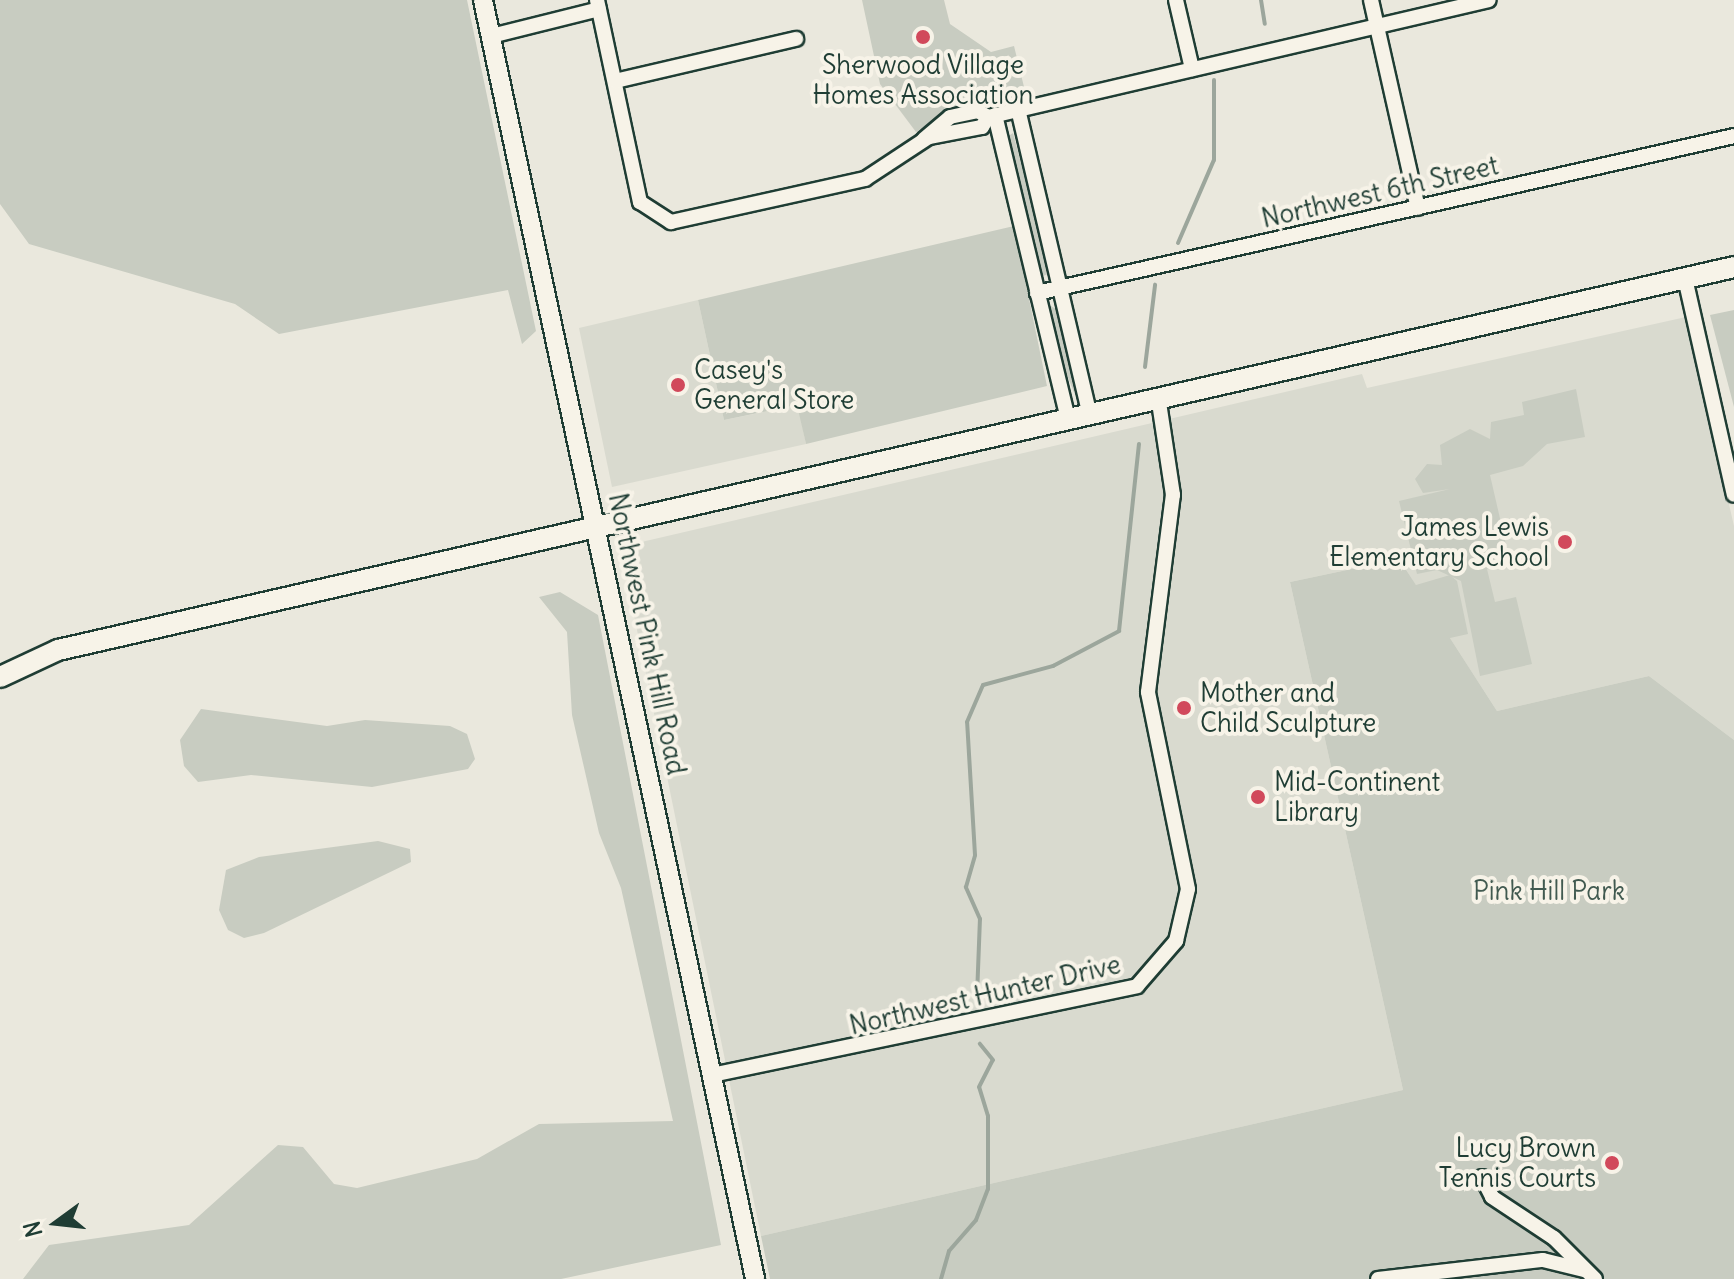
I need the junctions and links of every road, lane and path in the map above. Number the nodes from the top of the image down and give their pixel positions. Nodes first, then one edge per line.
1 (483, 0) edge
2 (1176, 0) edge
3 (1371, 0) edge
4 (1489, 0) edge
5 (598, 4) edge
6 (1377, 27) junction
7 (491, 36) junction
8 (796, 39) dead end
9 (1192, 69) junction
10 (615, 81) junction
11 (1018, 109) junction
12 (992, 116) junction
13 (1734, 136) edge
14 (1418, 208) junction
15 (1734, 267) edge
16 (1685, 278) junction
17 (1059, 289) junction
18 (1037, 293) junction
19 (1158, 396) junction
20 (1089, 412) junction
21 (1067, 416) junction
22 (1734, 495) edge
23 (597, 523) junction
24 (0, 677) edge
25 (712, 1075) junction
26 (1482, 1177) dead end
27 (1589, 1275) edge
28 (755, 1279) edge
29 (1378, 1279) edge

1 - 7 main road, Northwest Pink Hill Road
2 - 9 street
3 - 6 street
4 - 6 street
5 - 7 street
5 - 10 street
6 - 9 street
6 - 14 street
7 - 23 main road, Northwest Pink Hill Road
8 - 10 street
9 - 11 street
10 - 12 street
11 - 12 street
11 - 17 street
12 - 18 street
13 - 14 street, Northwest 6th Street
14 - 17 street, Northwest 6th Street
15 - 16 main road
16 - 19 main road
16 - 22 street
17 - 18 street, Northwest 6th Street
17 - 20 street
18 - 21 street
19 - 20 main road
19 - 25 street, Northwest Hunter Drive
20 - 21 main road
21 - 23 main road
23 - 24 main road
23 - 25 main road, Northwest Pink Hill Road
25 - 28 main road, Northwest Pink Hill Road
26 - 27 street
27 - 29 street

